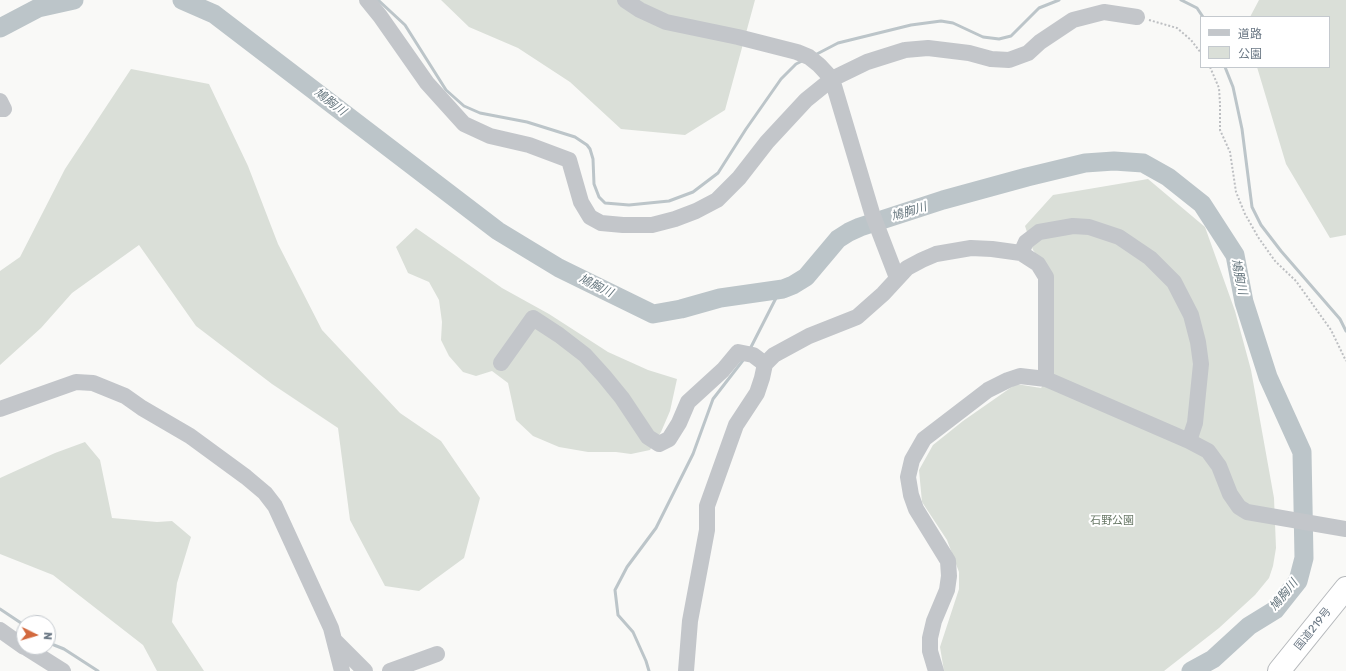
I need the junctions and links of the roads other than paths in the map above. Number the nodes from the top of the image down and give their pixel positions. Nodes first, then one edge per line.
1 (367, 0) edge
2 (626, 0) edge
3 (1137, 17) road end
4 (832, 79) junction
5 (0, 101) edge
6 (0, 109) edge
7 (1021, 253) junction
8 (896, 278) junction
9 (502, 362) dead end
10 (765, 364) junction
11 (1046, 379) junction
12 (0, 409) edge
13 (1189, 440) junction
14 (1341, 528) edge
15 (1346, 588) edge
16 (0, 630) edge
17 (334, 640) junction
18 (16, 641) edge
19 (437, 654) dead end
20 (37, 655) edge
21 (63, 671) edge
22 (342, 671) edge
23 (365, 671) edge
24 (390, 671) edge
25 (686, 671) edge
26 (936, 671) edge
27 (1279, 671) edge

1 - 4 street
2 - 4 street
3 - 4 street
4 - 8 street
5 - 6 street
7 - 8 street
7 - 11 street
7 - 13 street
8 - 10 street
9 - 10 street
10 - 25 street
11 - 13 street
11 - 26 street
12 - 17 street
13 - 14 street
15 - 27 highway, 国道219号
16 - 18 street
17 - 22 street
17 - 23 street
19 - 24 street
20 - 21 street

